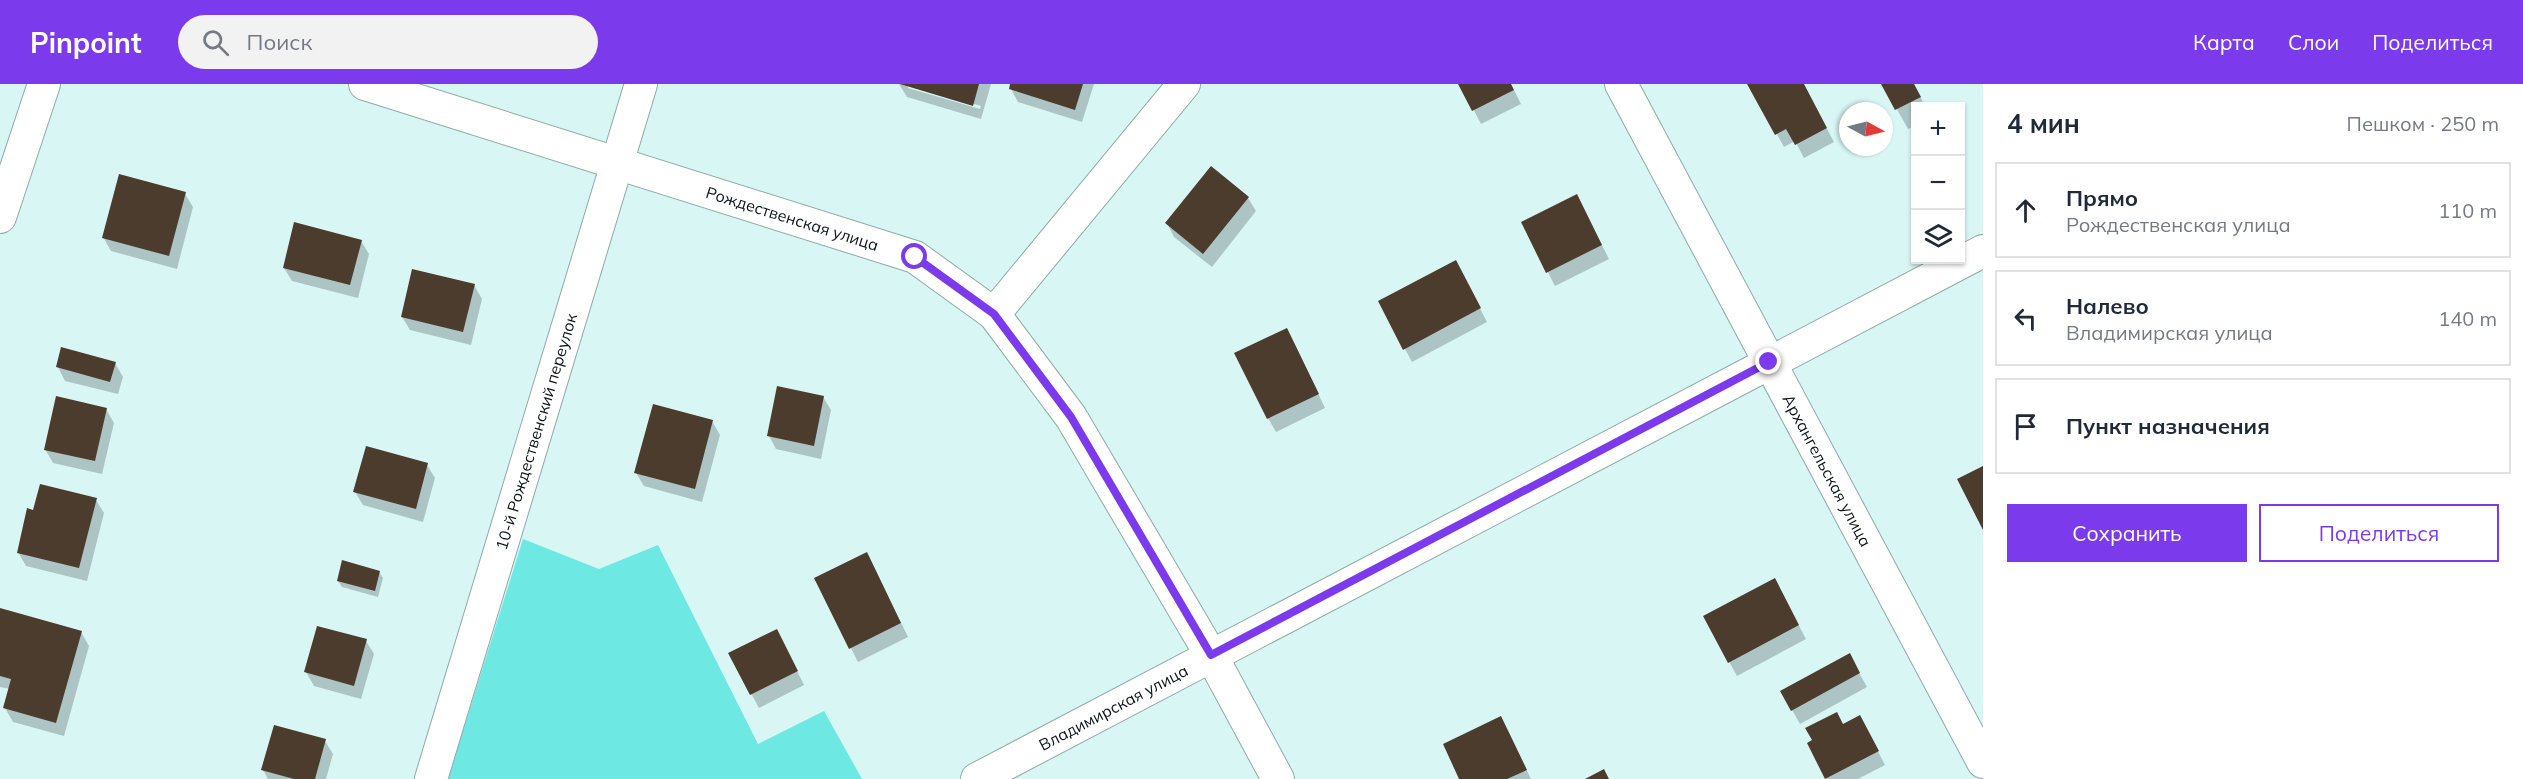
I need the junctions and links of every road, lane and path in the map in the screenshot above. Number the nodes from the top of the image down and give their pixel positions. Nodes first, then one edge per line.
1 (44, 84) edge
2 (365, 84) edge
3 (641, 84) edge
4 (1184, 84) edge
5 (1621, 84) edge
6 (616, 164) junction
7 (0, 217) edge
8 (1983, 251) edge
9 (994, 314) junction
10 (1769, 362) junction
11 (1211, 655) junction
12 (1983, 762) edge
13 (431, 779) edge
14 (977, 779) edge
15 (1278, 779) edge

1 - 7 street
2 - 6 street, Рождественская улица
3 - 6 street, 10-й Рождественский переулок
4 - 9 street
5 - 10 street, Архангельская улица
6 - 9 street, Рождественская улица
6 - 13 street, 10-й Рождественский переулок
8 - 10 street, Владимирская улица
9 - 11 street, Рождественская улица
10 - 11 street, Владимирская улица
10 - 12 street, Архангельская улица
11 - 14 street, Владимирская улица
11 - 15 street, Рождественская улица

